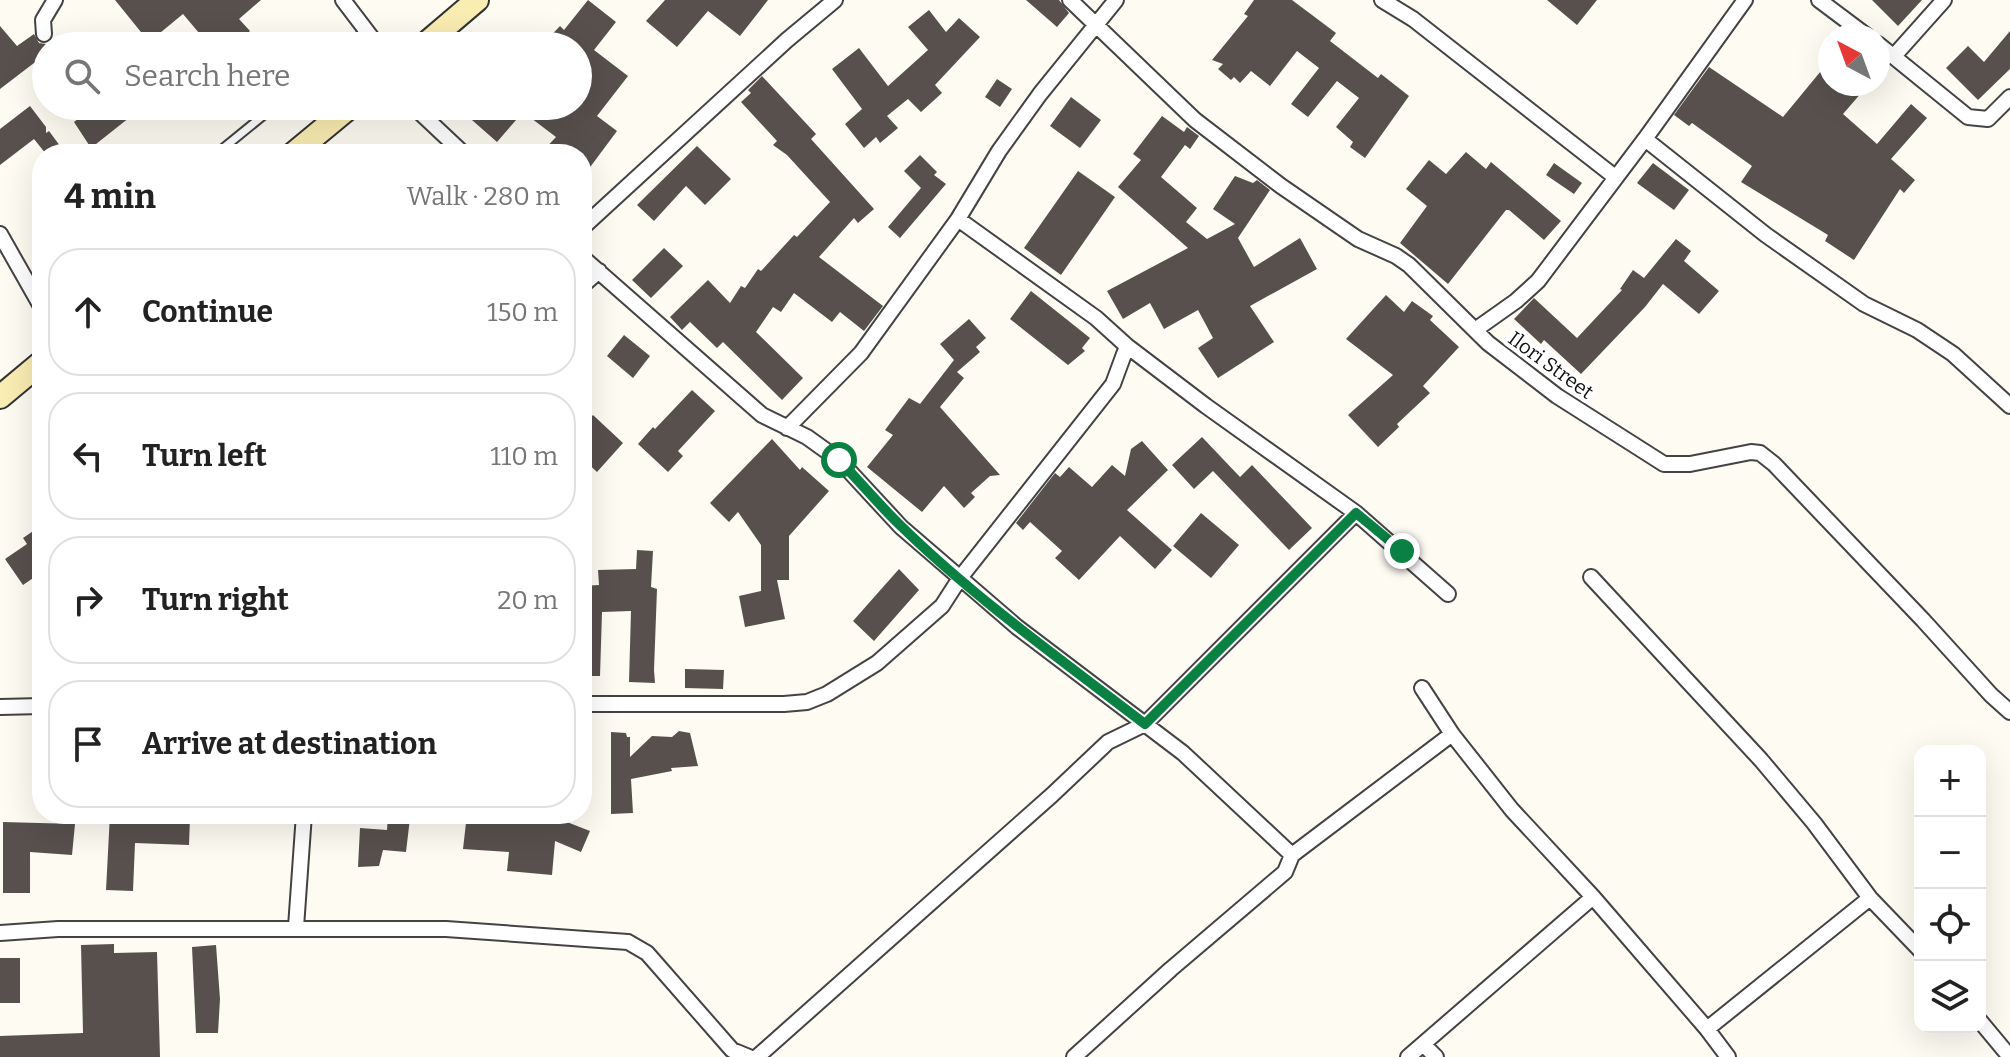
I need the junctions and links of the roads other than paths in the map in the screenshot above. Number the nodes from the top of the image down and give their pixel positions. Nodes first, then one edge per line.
1 (55, 0) edge
2 (343, 0) edge
3 (477, 0) edge
4 (835, 0) edge
5 (1070, 0) edge
6 (1116, 0) edge
7 (1382, 0) edge
8 (1745, 0) edge
9 (1819, 0) edge
10 (1944, 0) edge
11 (1098, 24) junction
12 (1851, 24) edge
13 (366, 30) joint
14 (44, 32) edge
15 (364, 32) edge
16 (439, 32) edge
17 (1890, 53) edge
18 (1894, 56) junction
19 (2010, 97) edge
20 (258, 120) edge
21 (334, 120) edge
22 (428, 120) edge
23 (1645, 139) junction
24 (228, 144) edge
25 (305, 144) edge
26 (453, 144) edge
27 (1615, 177) junction
28 (592, 219) edge
29 (958, 219) junction
30 (0, 234) edge
31 (592, 265) edge
32 (599, 271) junction
33 (592, 277) edge
34 (32, 287) edge
35 (1475, 330) junction
36 (1127, 346) junction
37 (32, 370) edge
38 (0, 397) edge
39 (2010, 406) edge
40 (787, 428) junction
41 (1356, 513) junction
42 (1591, 577) dead end
43 (960, 578) junction
44 (1448, 594) dead end
45 (1422, 688) dead end
46 (592, 704) edge
47 (32, 706) edge
48 (0, 707) edge
49 (2010, 712) edge
50 (1145, 724) junction
51 (1452, 734) junction
52 (303, 824) edge
53 (1292, 855) junction
54 (1593, 897) junction
55 (1870, 898) junction
56 (296, 927) junction
57 (0, 933) edge
58 (1914, 944) edge
59 (1986, 1028) edge
60 (1707, 1029) junction
61 (1424, 1045) junction
62 (732, 1053) edge
63 (749, 1057) edge
64 (757, 1057) edge
65 (1074, 1057) edge
66 (1408, 1057) edge
67 (1436, 1057) edge
68 (1728, 1057) edge
69 (2010, 1057) edge

1 - 14 street
2 - 13 street
3 - 16 main road
4 - 28 street
5 - 11 street, Ilori Street
6 - 11 street
7 - 27 street
8 - 23 street
9 - 12 street
10 - 18 street
11 - 29 street
11 - 35 street, Ilori Street
13 - 15 lane
17 - 18 street
18 - 19 street
20 - 24 lane
21 - 25 main road
22 - 26 street
23 - 27 street
23 - 39 street
27 - 35 street
29 - 36 street
29 - 40 street
30 - 34 street
31 - 32 street
32 - 33 street
32 - 40 street
35 - 49 street, Ilori Street
36 - 41 street
36 - 43 street
37 - 38 main road
40 - 43 street
41 - 44 street
41 - 50 street
42 - 55 street
43 - 46 street
43 - 50 street
45 - 51 street
47 - 48 street
50 - 53 street
50 - 64 street
51 - 53 street
51 - 54 street
52 - 56 street
53 - 65 street
54 - 60 street
54 - 61 street
55 - 58 street
55 - 60 street
56 - 57 street
56 - 62 street
59 - 69 street
60 - 68 street
61 - 66 street
61 - 67 street
62 - 63 street

